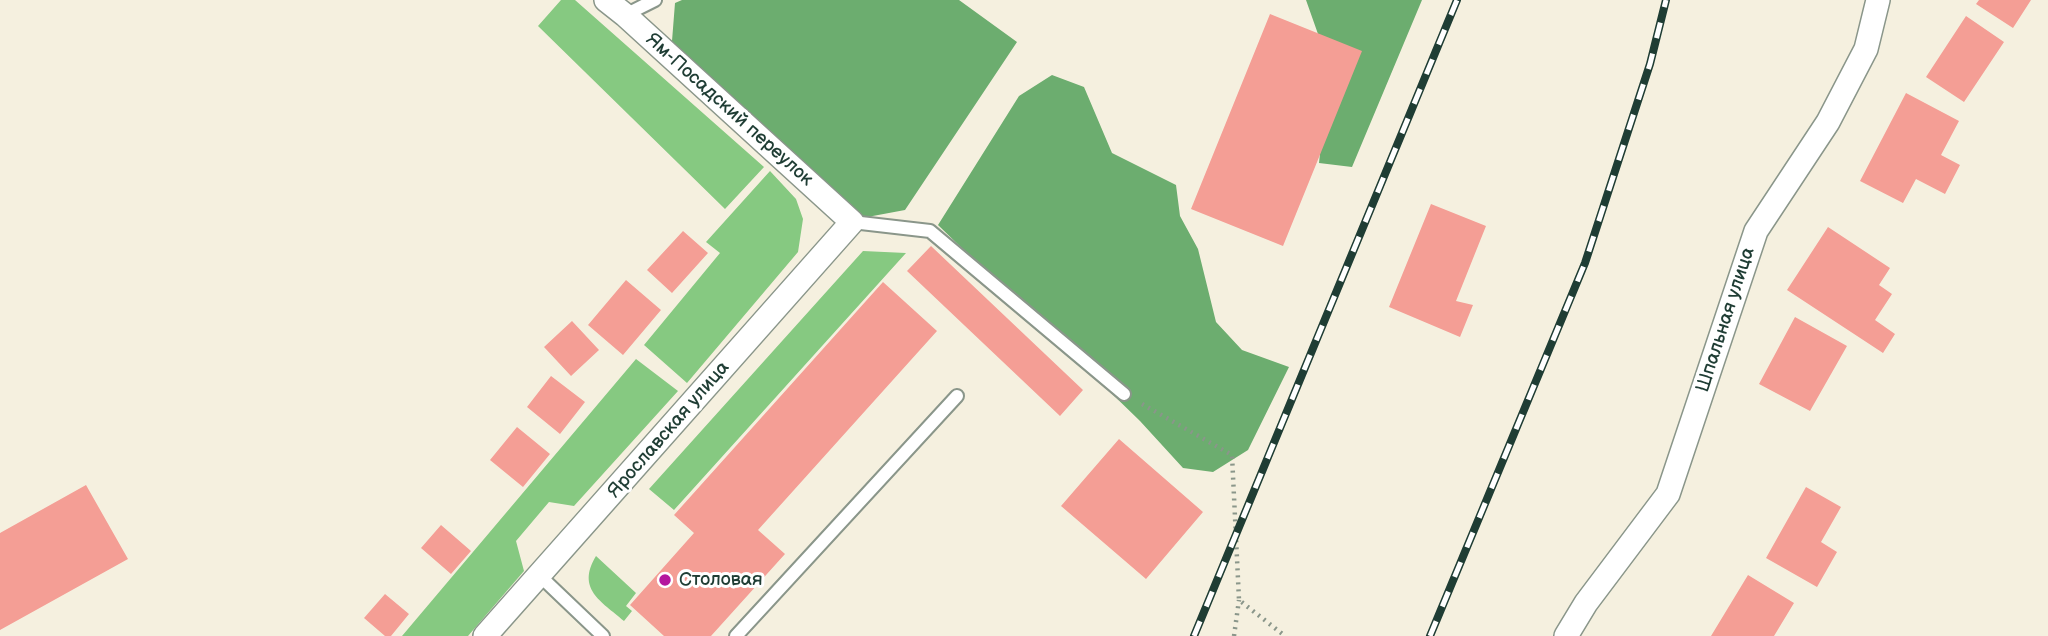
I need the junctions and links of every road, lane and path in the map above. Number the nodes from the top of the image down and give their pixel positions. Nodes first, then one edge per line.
1 (606, 0) edge
2 (655, 0) edge
3 (1878, 0) edge
4 (625, 15) junction
5 (852, 222) junction
6 (1124, 394) joint
7 (957, 396) dead end
8 (539, 575) junction
9 (1239, 600) junction
10 (485, 636) edge
11 (603, 636) edge
12 (736, 636) edge
13 (1234, 636) edge
14 (1285, 636) edge
15 (1566, 636) edge

1 - 4 street, Ям-Посадский переулок
2 - 4 lane
3 - 15 street, Шпальная улица
4 - 5 street, Ям-Посадский переулок
5 - 6 lane
5 - 8 street, Ярославская улица
6 - 9 path
7 - 12 lane
8 - 10 street, Ярославская улица
8 - 11 lane
9 - 13 path
9 - 14 path

